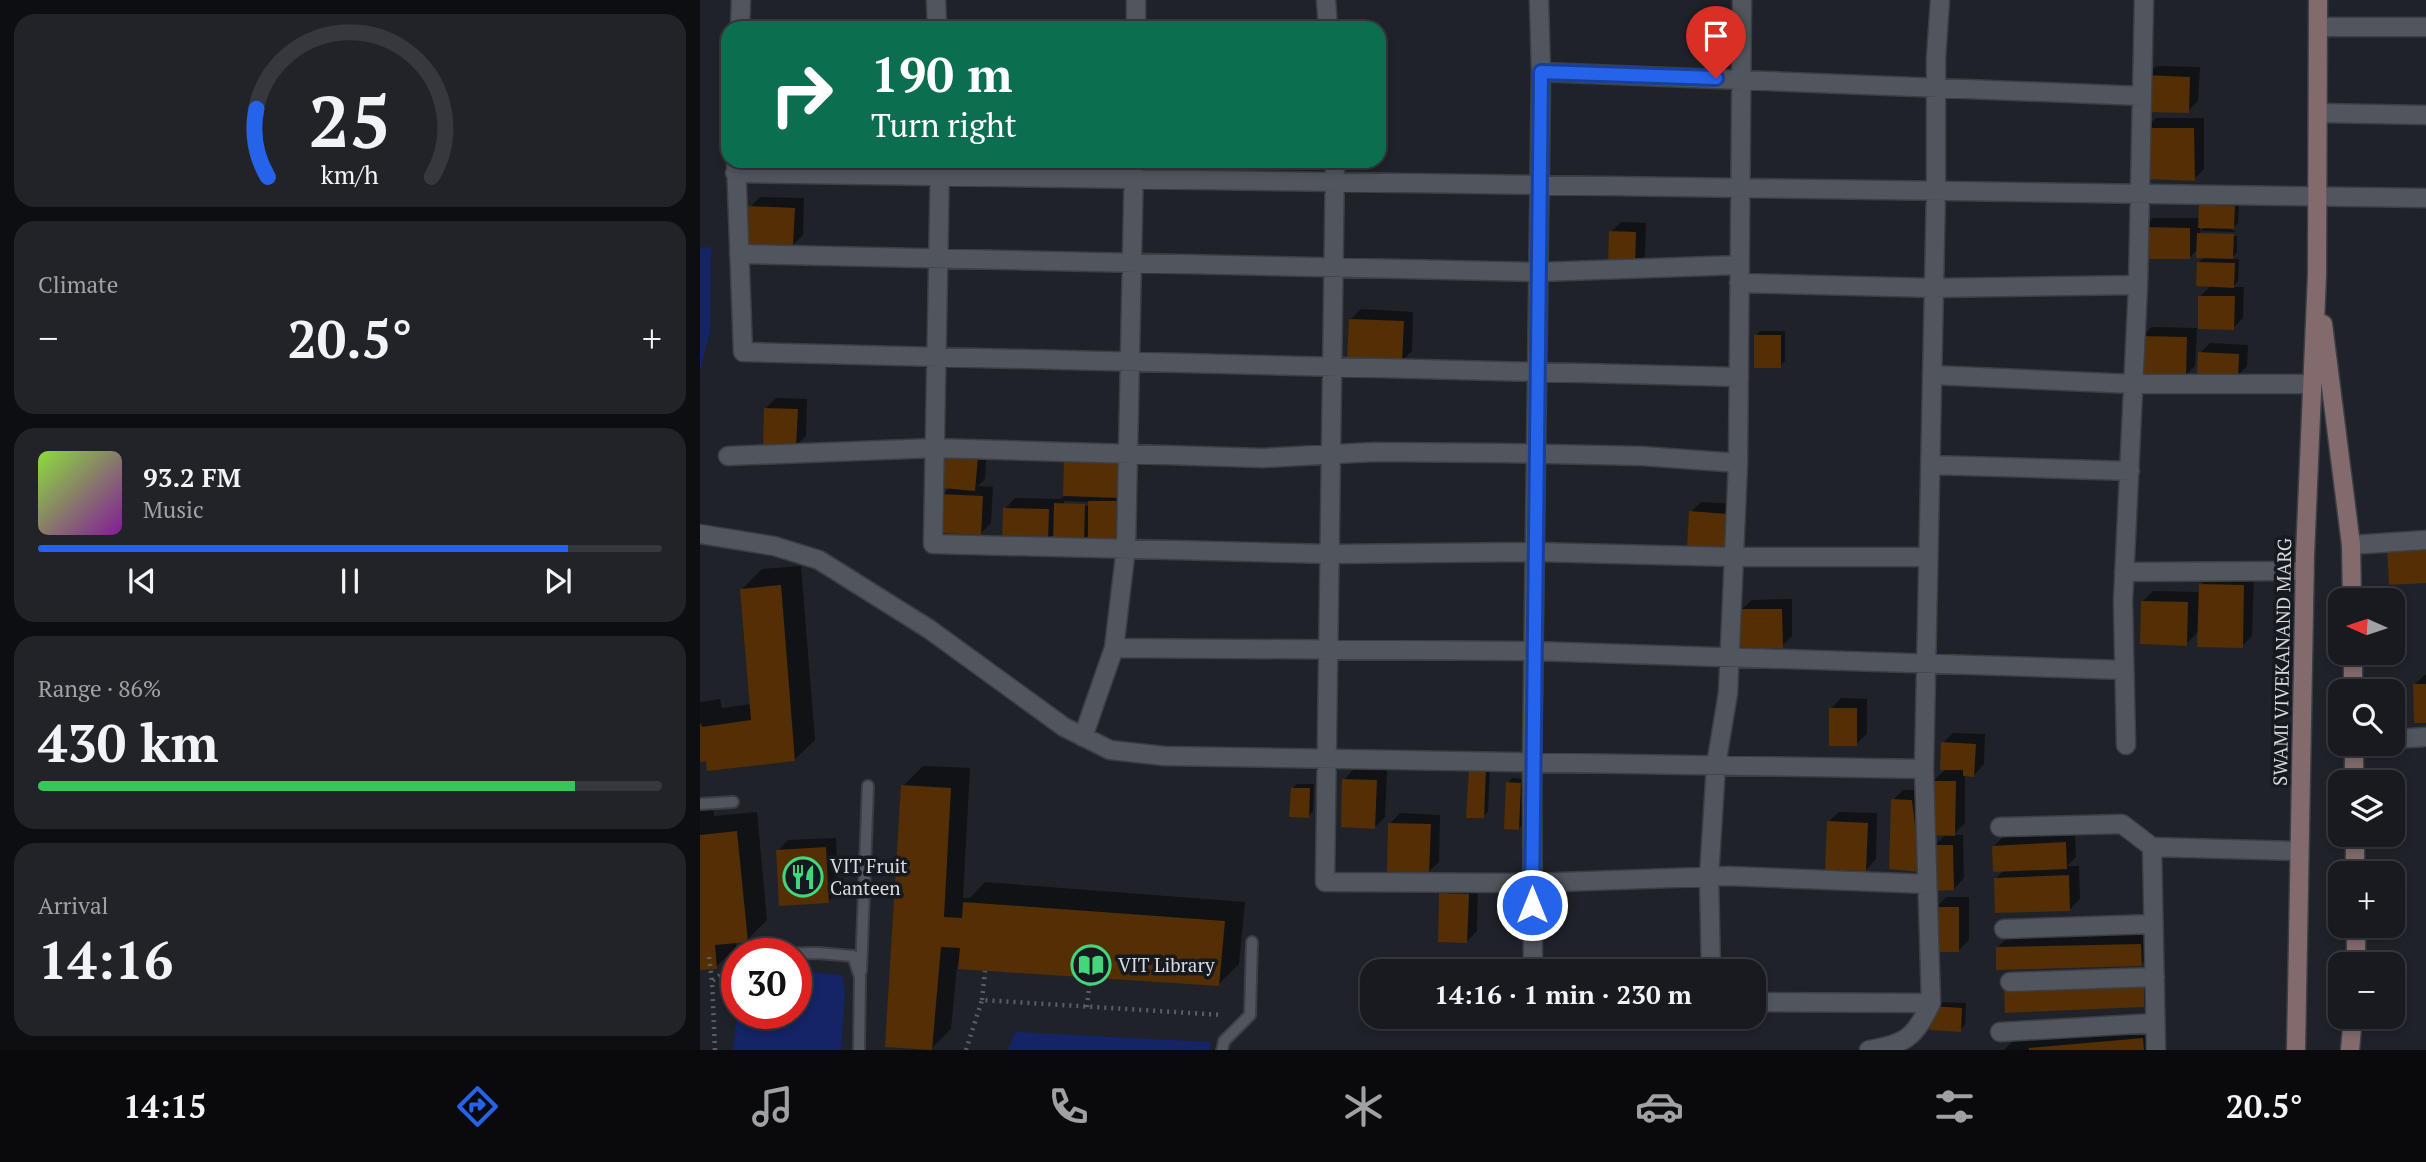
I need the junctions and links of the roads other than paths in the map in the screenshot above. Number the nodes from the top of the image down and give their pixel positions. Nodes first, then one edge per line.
1 (741, 0) edge
2 (936, 0) edge
3 (1136, 0) edge
4 (1326, 0) edge
5 (1539, 0) edge
6 (1742, 0) edge
7 (1940, 0) edge
8 (2144, 0) edge
9 (2318, 0) edge
10 (740, 21) edge
11 (937, 21) edge
12 (1136, 21) edge
13 (1328, 21) edge
14 (2318, 27) junction
15 (2426, 27) edge
16 (1541, 72) junction
17 (1741, 79) junction
18 (1936, 87) junction
19 (2142, 96) junction
20 (2318, 113) junction
21 (2426, 115) edge
22 (735, 168) edge
23 (940, 168) edge
24 (1335, 168) edge
25 (1133, 170) edge
26 (1336, 181) junction
27 (1540, 184) junction
28 (1739, 187) junction
29 (1936, 190) junction
30 (2139, 193) junction
31 (2318, 196) junction
32 (2426, 198) edge
33 (739, 254) junction
34 (939, 258) junction
35 (1132, 262) junction
36 (1335, 266) junction
37 (1539, 272) junction
38 (1739, 274) junction
39 (2318, 275) junction
40 (2138, 285) junction
41 (1934, 288) junction
42 (936, 357) junction
43 (1130, 360) junction
44 (1333, 366) junction
45 (1538, 372) junction
46 (1932, 375) junction
47 (1739, 376) junction
48 (2133, 384) junction
49 (2312, 384) junction
50 (934, 448) junction
51 (1128, 453) junction
52 (1332, 454) junction
53 (1537, 454) junction
54 (728, 456) dead end
55 (1738, 463) junction
56 (1930, 466) junction
57 (2130, 471) junction
58 (700, 534) edge
59 (2426, 540) edge
60 (2351, 545) junction
61 (1126, 548) junction
62 (1536, 552) junction
63 (1330, 554) junction
64 (1734, 557) junction
65 (1928, 557) junction
66 (2304, 571) junction
67 (2124, 572) junction
68 (2352, 588) edge
69 (1114, 648) junction
70 (1329, 650) junction
71 (1534, 652) junction
72 (1730, 657) junction
73 (1926, 664) junction
74 (2124, 670) junction
75 (1083, 737) junction
76 (2426, 737) edge
77 (2405, 738) edge
78 (2126, 745) dead end
79 (1327, 759) junction
80 (1532, 762) junction
81 (1716, 765) junction
82 (1924, 769) junction
83 (868, 786) dead end
84 (733, 802) dead end
85 (700, 804) edge
86 (2000, 827) dead end
87 (2152, 847) junction
88 (2298, 851) junction
89 (1709, 877) junction
90 (1532, 883) junction
91 (1927, 884) junction
92 (2153, 924) junction
93 (2004, 929) dead end
94 (1252, 942) dead end
95 (812, 953) edge
96 (1533, 959) edge
97 (1711, 959) edge
98 (2154, 976) junction
99 (860, 977) junction
100 (2010, 982) dead end
101 (1766, 1002) edge
102 (1931, 1003) junction
103 (2155, 1023) junction
104 (2352, 1029) edge
105 (2000, 1032) dead end
106 (859, 1050) edge
107 (1222, 1050) edge
108 (1869, 1050) edge
109 (2156, 1050) edge
110 (2296, 1050) edge
111 (2350, 1050) edge

1 - 10 street
2 - 11 street
3 - 12 street
4 - 13 street
5 - 16 street
6 - 17 street
7 - 18 street
8 - 19 street
9 - 14 main road, SWAMI VIVEKANAND MARG
14 - 15 street
14 - 20 main road, SWAMI VIVEKANAND MARG
16 - 17 street
16 - 27 street
17 - 18 street
17 - 28 street
18 - 19 street
18 - 29 street
19 - 30 street
20 - 21 street
20 - 31 main road, SWAMI VIVEKANAND MARG
22 - 33 street
23 - 25 street
23 - 34 street
24 - 26 street
25 - 26 street
25 - 35 street
26 - 27 street
26 - 36 street
27 - 28 street
27 - 37 street
28 - 29 street
28 - 38 street
29 - 30 street
29 - 41 street
30 - 31 street
30 - 40 street
31 - 32 street
31 - 39 main road, SWAMI VIVEKANAND MARG
33 - 34 street
33 - 42 street
34 - 35 street
34 - 42 street
35 - 36 street
35 - 43 street
36 - 37 street
36 - 44 street
37 - 38 street
37 - 45 street
38 - 41 street
38 - 47 street
39 - 49 main road, SWAMI VIVEKANAND MARG
39 - 60 main road, SWAMI VIVEKANAND MARG
40 - 41 street
40 - 48 street
41 - 46 street
42 - 43 street
42 - 50 street
43 - 44 street
43 - 51 street
44 - 45 street
44 - 52 street
45 - 47 street
45 - 53 street
46 - 48 street
46 - 56 street
47 - 55 street
48 - 49 street
48 - 57 street
49 - 66 main road, SWAMI VIVEKANAND MARG
50 - 51 street
50 - 54 street
50 - 61 street
51 - 52 street
51 - 61 street
52 - 53 street
52 - 63 street
53 - 55 street
53 - 62 street
55 - 64 street
56 - 57 street
56 - 65 street
57 - 67 street
58 - 75 street
59 - 60 street
60 - 68 main road, SWAMI VIVEKANAND MARG
61 - 63 street
61 - 69 street
62 - 63 street
62 - 64 street
62 - 71 street
63 - 70 street
64 - 65 street
64 - 72 street
65 - 73 street
66 - 67 street
66 - 88 main road, SWAMI VIVEKANAND MARG
67 - 74 street
69 - 70 street
69 - 75 street
70 - 71 street
70 - 79 street
71 - 72 street
71 - 80 street
72 - 73 street
72 - 81 street
73 - 74 street
73 - 82 street
74 - 78 street
75 - 79 street
76 - 77 street
79 - 80 street
79 - 90 street
80 - 81 street
80 - 90 street
81 - 82 street
81 - 89 street
82 - 91 street
83 - 99 lane
84 - 85 lane
86 - 87 street
87 - 88 street
87 - 92 street
88 - 110 main road, SWAMI VIVEKANAND MARG
89 - 90 street
89 - 91 street
89 - 97 street
90 - 96 street
91 - 102 street
92 - 93 street
92 - 98 street
94 - 107 lane
95 - 99 lane
98 - 100 street
98 - 103 street
99 - 106 lane
101 - 102 street
102 - 108 street
103 - 105 street
103 - 109 street
104 - 111 main road

